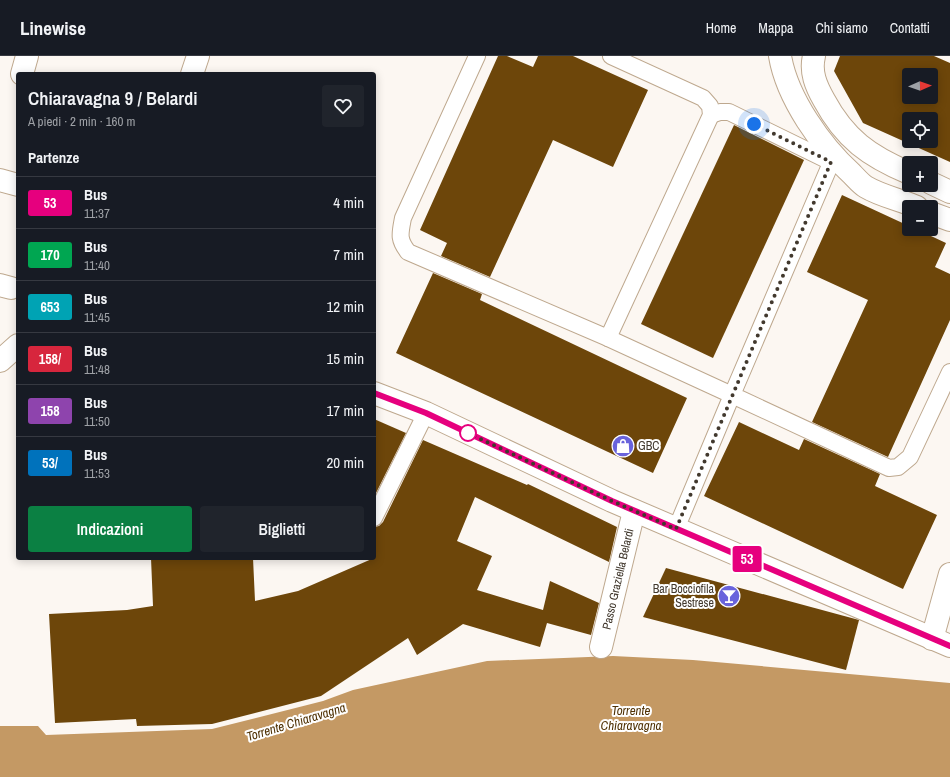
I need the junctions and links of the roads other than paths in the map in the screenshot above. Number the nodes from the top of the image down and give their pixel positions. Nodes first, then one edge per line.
1 (27, 56) edge
2 (198, 56) edge
3 (476, 56) edge
4 (611, 56) edge
5 (780, 56) edge
6 (814, 56) edge
7 (23, 72) edge
8 (193, 72) edge
9 (711, 115) junction
10 (833, 159) junction
11 (902, 169) edge
12 (0, 180) edge
13 (16, 184) edge
14 (938, 186) edge
15 (950, 192) edge
16 (902, 201) edge
17 (938, 216) edge
18 (950, 220) edge
19 (608, 338) junction
20 (16, 347) edge
21 (0, 361) edge
22 (950, 372) edge
23 (376, 394) edge
24 (732, 395) junction
25 (426, 413) junction
26 (634, 511) junction
27 (376, 514) edge
28 (676, 529) junction
29 (950, 574) edge
30 (941, 642) edge
31 (601, 647) dead end

1 - 7 street
2 - 8 street
3 - 19 lane
4 - 9 lane
5 - 10 street
6 - 11 street
9 - 10 lane
9 - 19 lane
10 - 16 street
10 - 24 lane
12 - 13 street
14 - 15 street
17 - 18 street
19 - 24 lane
20 - 21 street
22 - 24 lane
23 - 25 street
24 - 28 lane
25 - 26 street
25 - 27 lane
26 - 28 street
26 - 31 street, Passo Graziella Belardi
28 - 30 street
29 - 30 street

